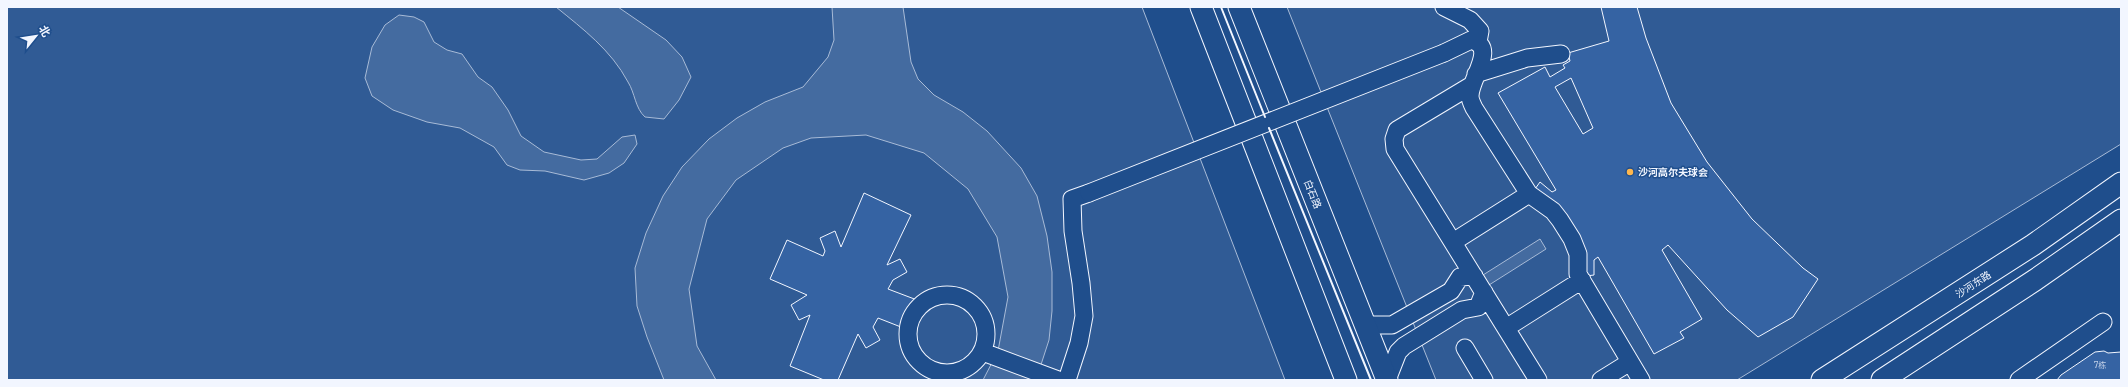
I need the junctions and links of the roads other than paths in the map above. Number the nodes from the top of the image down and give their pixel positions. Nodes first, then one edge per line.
1 (1201, 7) edge
2 (1239, 7) edge
3 (1444, 7) edge
4 (1478, 42) junction
5 (1561, 54) dead end
6 (1474, 80) junction
7 (2121, 183) edge
8 (1529, 194) junction
9 (2121, 220) edge
10 (1453, 242) junction
11 (1474, 276) junction
12 (1582, 280) junction
13 (1484, 292) junction
14 (2103, 322) dead end
15 (1365, 325) junction
16 (1506, 328) junction
17 (1465, 348) dead end
18 (987, 354) junction
19 (1630, 362) junction
20 (1058, 380) edge
21 (1067, 380) edge
22 (1346, 380) edge
23 (1387, 380) edge
24 (1484, 380) edge
25 (1538, 380) edge
26 (1601, 380) edge
27 (1641, 380) edge
28 (1822, 380) edge
29 (1882, 380) edge
30 (2019, 380) edge

1 - 22 main road
2 - 15 main road, 白石路
3 - 4 street
4 - 6 street
4 - 21 street, bridge
5 - 6 street
6 - 8 street
6 - 10 street
7 - 28 main road, 沙河东路
8 - 10 street
8 - 12 street
9 - 29 main road
10 - 11 street
11 - 13 street
11 - 15 street
12 - 16 street
12 - 19 street
13 - 16 street
13 - 23 street
14 - 30 street
15 - 23 main road, 白石路
16 - 25 street
17 - 24 street
18 - 18 street
18 - 20 street
19 - 26 street
19 - 27 street

